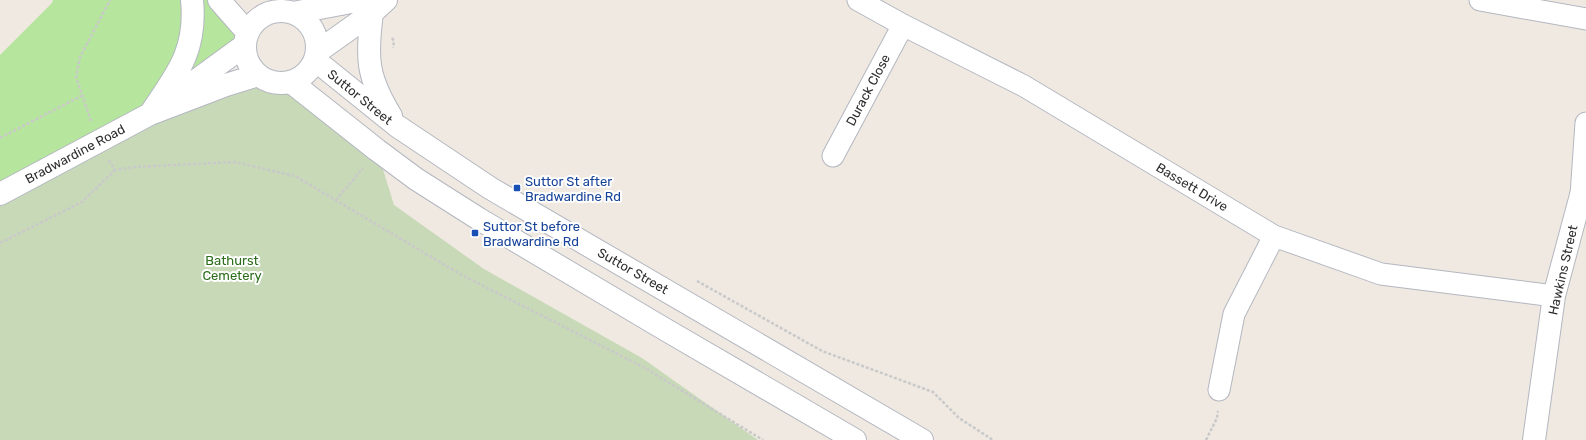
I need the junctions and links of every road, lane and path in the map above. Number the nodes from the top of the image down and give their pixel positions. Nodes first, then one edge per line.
1 (110, 0) edge
2 (192, 0) edge
3 (219, 0) edge
4 (858, 0) edge
5 (1480, 0) edge
6 (374, 4) edge
7 (276, 8) edge
8 (1586, 19) edge
9 (903, 25) junction
10 (246, 39) junction
11 (393, 53) dead end
12 (316, 56) junction
13 (258, 75) junction
14 (291, 82) junction
15 (81, 96) junction
16 (150, 114) junction
17 (1586, 123) edge
18 (397, 126) junction
19 (0, 138) edge
20 (98, 141) junction
21 (834, 156) dead end
22 (115, 170) junction
23 (0, 194) edge
24 (1583, 196) edge
25 (1274, 236) junction
26 (0, 243) edge
27 (690, 277) dead end
28 (1554, 296) junction
29 (1219, 390) joint
30 (763, 440) edge
31 (855, 440) edge
32 (922, 440) edge
33 (993, 440) edge
34 (1206, 440) edge
35 (1534, 440) edge

1 - 15 path
2 - 16 main road
3 - 10 main road
4 - 9 street, Bassett Drive
5 - 8 street
6 - 7 main road
6 - 11 path
6 - 12 main road
6 - 18 main road
7 - 10 main road
7 - 12 main road
9 - 21 street, Durack Close
9 - 25 street, Bassett Drive
10 - 13 main road
10 - 16 main road, Bradwardine Road
12 - 14 main road
12 - 18 main road, Suttor Street
13 - 14 main road
13 - 16 main road, Bradwardine Road
14 - 31 main road
15 - 19 path
15 - 20 path
16 - 20 main road, Bradwardine Road
17 - 24 street, Hawkins Street
18 - 32 main road, Suttor Street
20 - 22 path
20 - 23 main road, Bradwardine Road
22 - 26 path
22 - 30 path
24 - 28 main road, Hawkins Street
25 - 28 street, Bassett Drive
25 - 29 street
27 - 33 path
28 - 35 main road, Hawkins Street
29 - 34 path

